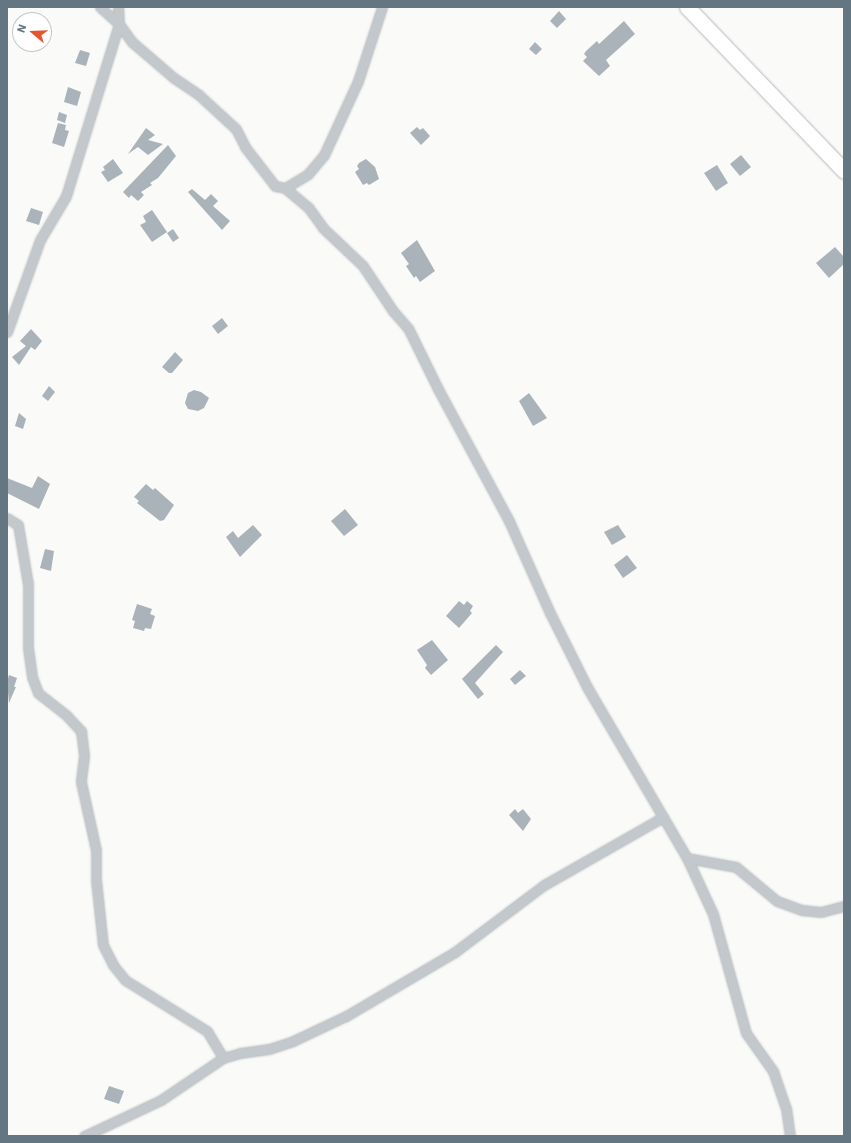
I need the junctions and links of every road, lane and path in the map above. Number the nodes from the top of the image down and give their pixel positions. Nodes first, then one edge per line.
1 (100, 7) edge
2 (118, 7) edge
3 (382, 7) edge
4 (687, 7) edge
5 (119, 24) junction
6 (844, 171) edge
7 (285, 188) junction
8 (7, 332) edge
9 (7, 518) edge
10 (663, 817) junction
11 (687, 858) junction
12 (844, 906) edge
13 (223, 1058) junction
14 (84, 1136) edge
15 (790, 1136) edge

1 - 5 street
2 - 5 street
3 - 7 street
4 - 6 highway
5 - 7 street
5 - 8 street
7 - 10 street
9 - 13 street
10 - 11 street
10 - 13 street
11 - 12 street
11 - 15 street
13 - 14 street

